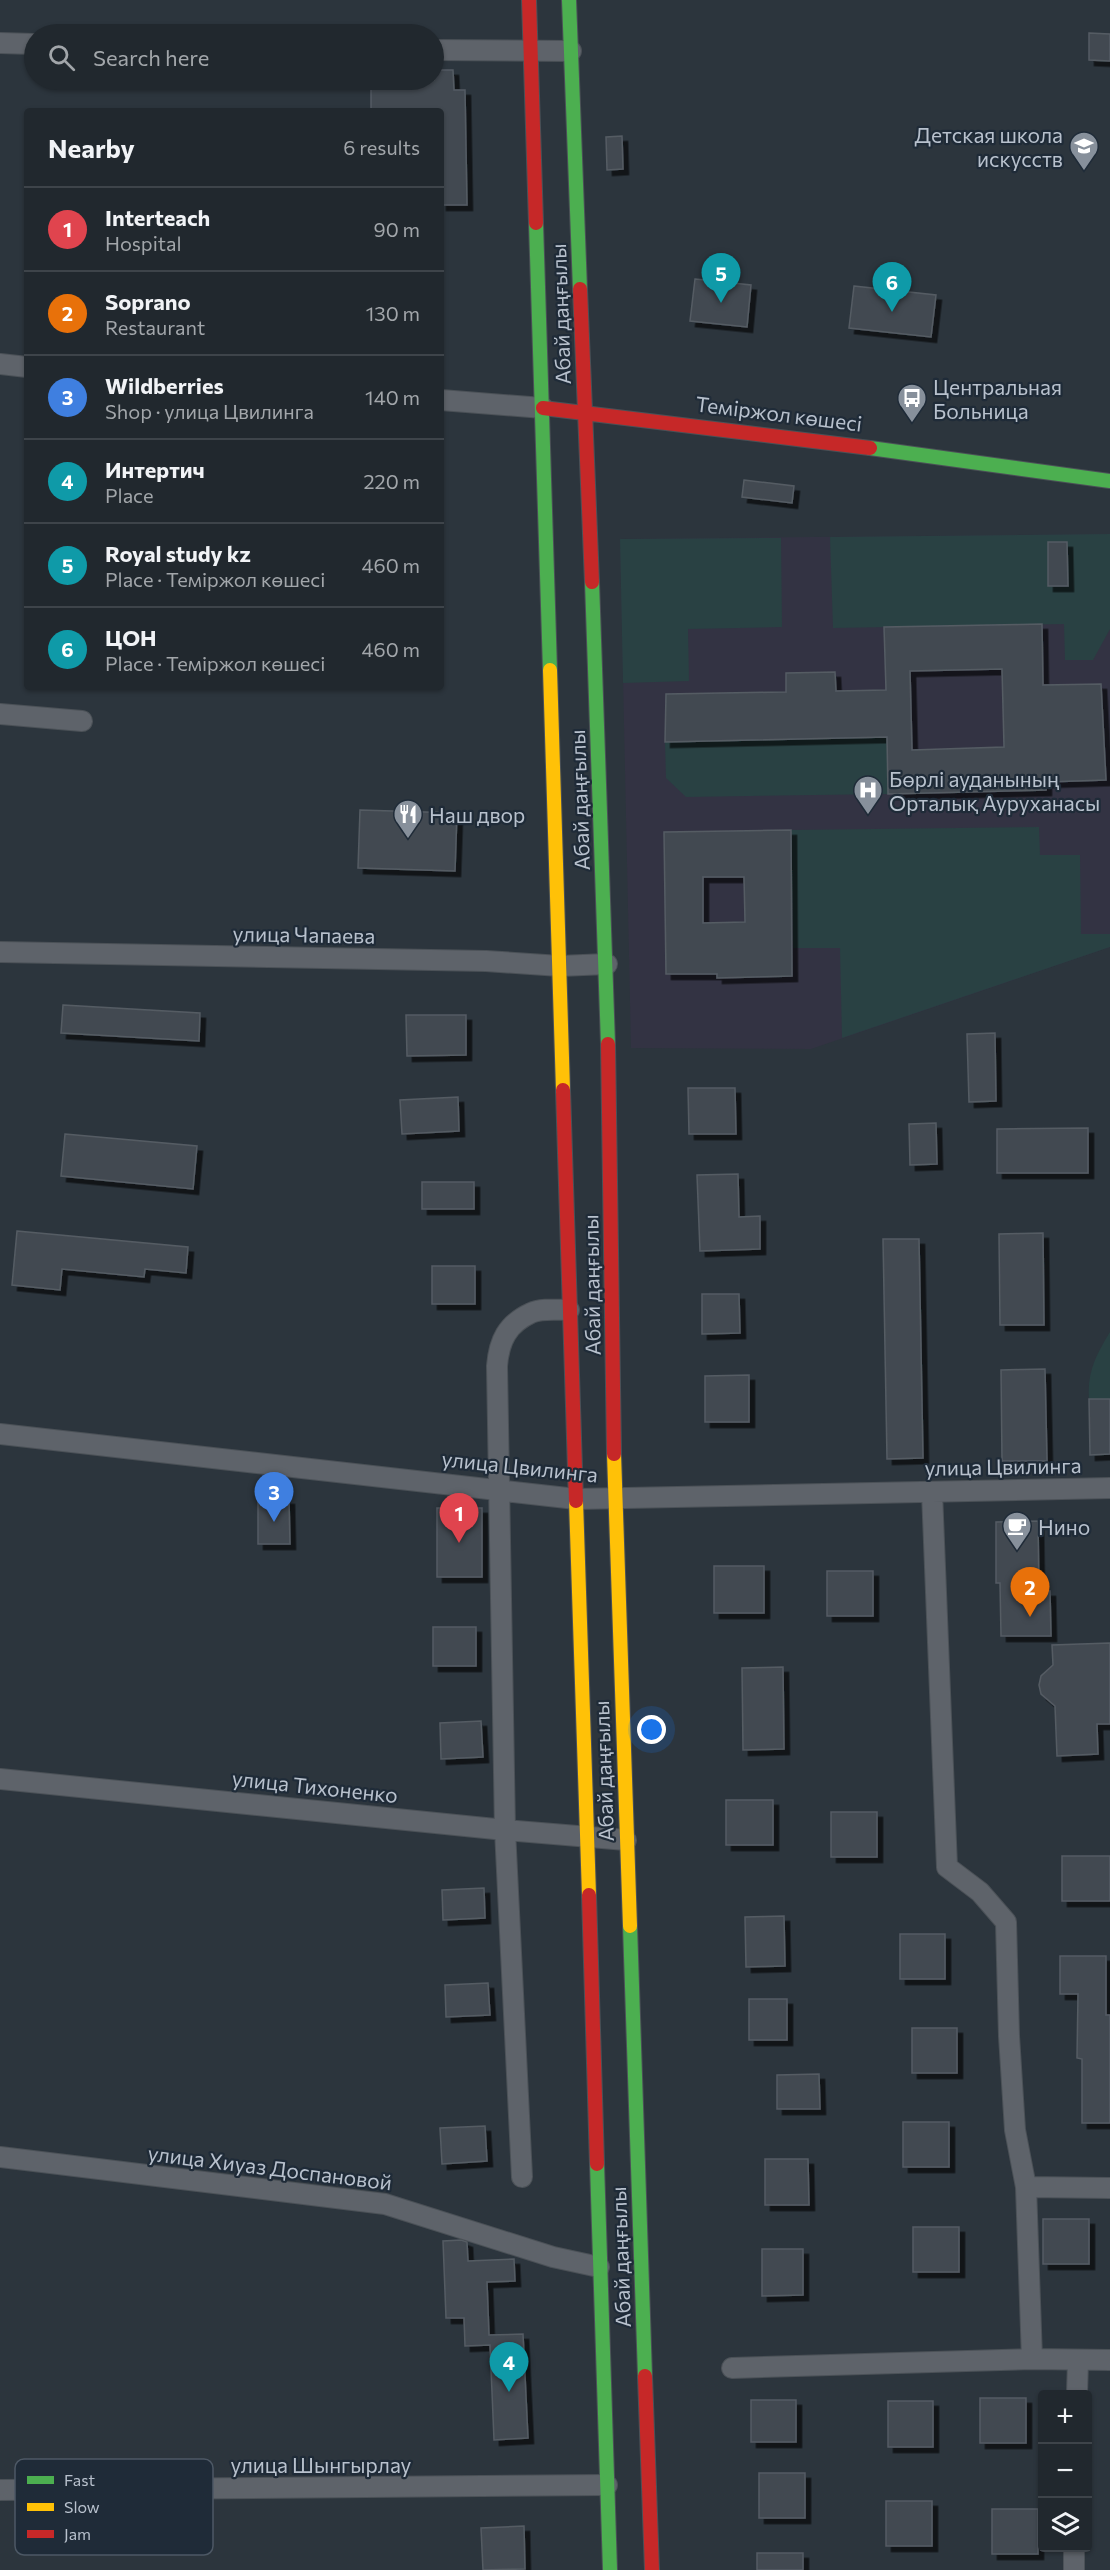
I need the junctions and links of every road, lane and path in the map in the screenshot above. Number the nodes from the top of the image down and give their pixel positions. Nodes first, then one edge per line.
1 (529, 0) edge
2 (569, 0) edge
3 (0, 43) edge
4 (24, 44) edge
5 (444, 50) edge
6 (571, 51) junction
7 (531, 52) junction
8 (0, 364) edge
9 (24, 367) edge
10 (444, 400) edge
11 (543, 408) junction
12 (585, 414) junction
13 (1110, 481) edge
14 (0, 714) edge
15 (82, 721) dead end
16 (0, 952) edge
17 (607, 964) junction
18 (560, 966) junction
19 (569, 1310) junction
20 (0, 1434) edge
21 (1110, 1488) edge
22 (498, 1489) junction
23 (932, 1492) junction
24 (576, 1499) junction
25 (615, 1499) junction
26 (0, 1779) edge
27 (506, 1830) junction
28 (585, 1837) junction
29 (626, 1840) junction
30 (0, 2157) edge
31 (522, 2177) dead end
32 (1026, 2187) junction
33 (1110, 2188) edge
34 (599, 2266) junction
35 (1032, 2359) junction
36 (1110, 2360) edge
37 (1078, 2361) junction
38 (732, 2368) dead end
39 (1077, 2390) edge
40 (607, 2485) junction
41 (213, 2488) edge
42 (0, 2490) edge
43 (15, 2490) edge
44 (1074, 2552) edge
45 (610, 2570) edge
46 (652, 2570) edge
47 (1074, 2570) edge

1 - 7 street, Абай даңғылы
2 - 6 street, Абай даңғылы
3 - 4 street
5 - 7 street
6 - 7 street
6 - 12 street, Абай даңғылы
7 - 11 street, Абай даңғылы
8 - 9 street
10 - 11 street, Теміржол көшесі
11 - 12 street, Теміржол көшесі
11 - 18 street, Абай даңғылы
12 - 13 street, Теміржол көшесі
12 - 17 street, Абай даңғылы
14 - 15 street
16 - 18 street, улица Чапаева
17 - 18 street, улица Чапаева
17 - 25 street, Абай даңғылы
18 - 19 street, Абай даңғылы
19 - 22 street
19 - 24 street, Абай даңғылы
20 - 22 street, улица Цвилинга
21 - 23 street, улица Цвилинга
22 - 24 street, улица Цвилинга
22 - 27 street
23 - 25 street, улица Цвилинга
23 - 32 street
24 - 25 street, улица Цвилинга
24 - 28 street, Абай даңғылы
25 - 29 street, Абай даңғылы
26 - 27 street, улица Тихоненко
27 - 28 street, улица Тихоненко
27 - 31 street
28 - 29 street, улица Тихоненко
28 - 34 street, Абай даңғылы
29 - 46 street, Абай даңғылы
30 - 34 street, улица Хиуаз Доспановой
32 - 33 street
32 - 35 street
34 - 40 street, Абай даңғылы
35 - 37 street
35 - 38 street
36 - 37 street
37 - 39 street
40 - 41 street, улица Шынгырлау
40 - 45 street, Абай даңғылы
42 - 43 street, улица Шынгырлау
44 - 47 street

